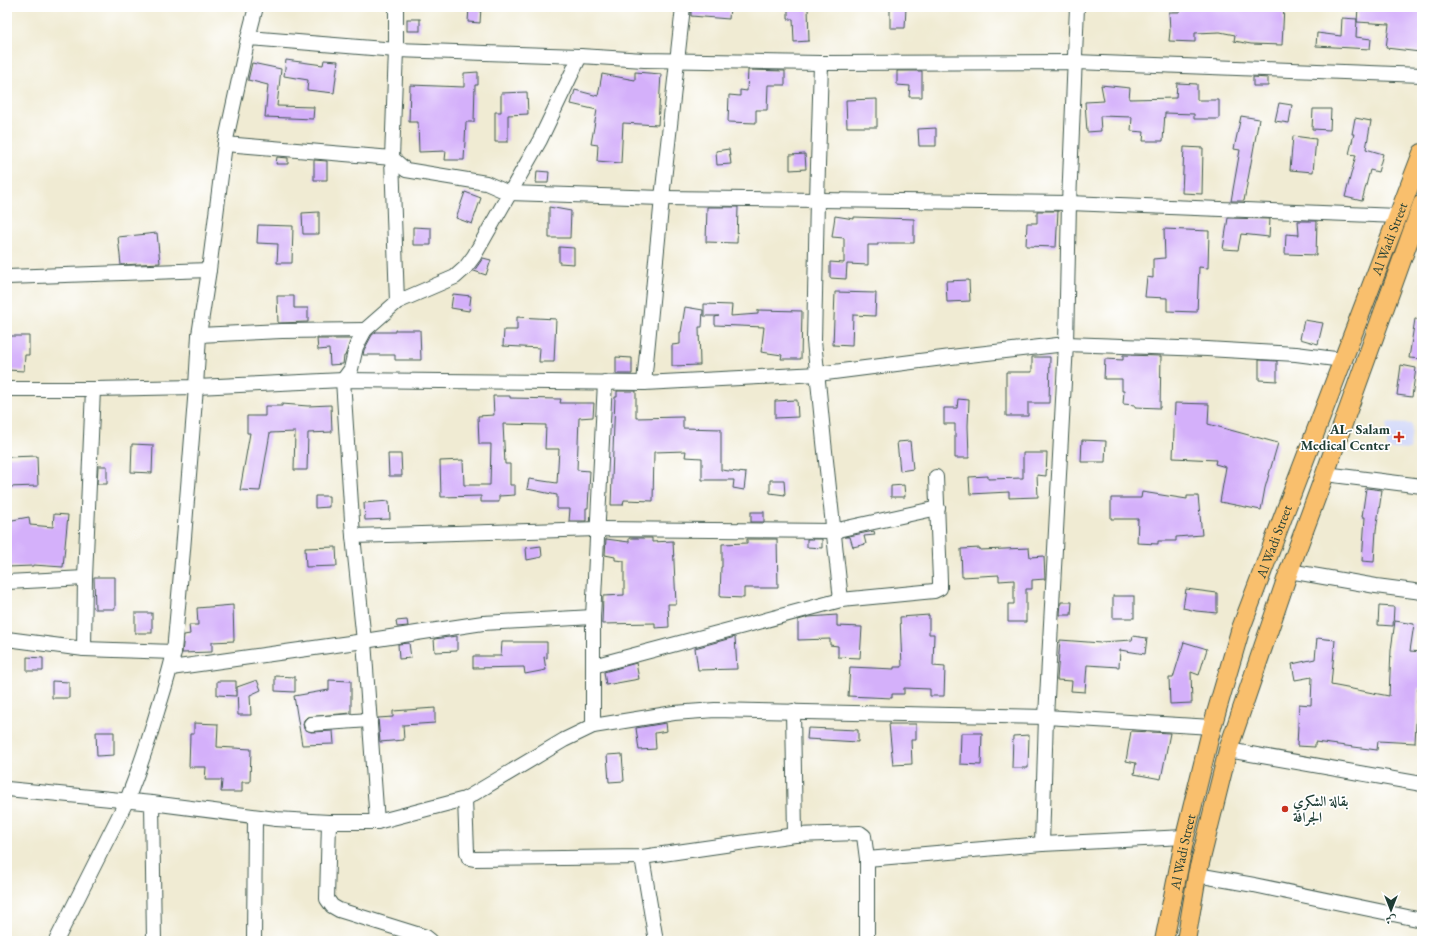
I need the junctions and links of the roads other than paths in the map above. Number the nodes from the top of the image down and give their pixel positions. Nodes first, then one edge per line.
1 (256, 7) edge
2 (396, 7) edge
3 (683, 7) edge
4 (1077, 7) edge
5 (248, 38) junction
6 (396, 50) junction
7 (580, 56) junction
8 (677, 61) junction
9 (1075, 62) junction
10 (821, 63) junction
11 (1422, 75) edge
12 (225, 144) junction
13 (1422, 153) edge
14 (392, 158) junction
15 (509, 193) junction
16 (662, 198) junction
17 (816, 200) junction
18 (1070, 203) junction
19 (1422, 204) edge
20 (1398, 216) junction
21 (209, 270) junction
22 (7, 276) edge
23 (397, 302) junction
24 (365, 330) junction
25 (199, 335) junction
26 (1066, 344) junction
27 (1342, 360) junction
28 (818, 374) junction
29 (343, 380) junction
30 (605, 382) junction
31 (644, 383) junction
32 (196, 387) junction
33 (7, 388) edge
34 (93, 389) junction
35 (1325, 474) junction
36 (936, 477) dead end
37 (1422, 486) edge
38 (938, 508) junction
39 (598, 529) junction
40 (833, 531) junction
41 (353, 536) junction
42 (1289, 571) junction
43 (85, 578) junction
44 (7, 582) edge
45 (1422, 592) edge
46 (841, 600) junction
47 (593, 617) junction
48 (7, 639) edge
49 (364, 641) junction
50 (84, 649) junction
51 (174, 652) junction
52 (593, 666) junction
53 (171, 668) junction
54 (793, 711) junction
55 (1046, 717) junction
56 (370, 720) junction
57 (311, 724) dead end
58 (593, 726) junction
59 (1212, 727) junction
60 (1228, 750) junction
61 (1422, 784) edge
62 (7, 789) edge
63 (465, 799) junction
64 (127, 800) junction
65 (152, 803) junction
66 (254, 817) junction
67 (329, 822) junction
68 (377, 822) junction
69 (795, 835) junction
70 (1184, 837) junction
71 (1042, 844) junction
72 (642, 857) junction
73 (867, 859) junction
74 (1197, 875) junction
75 (1422, 920) edge
76 (56, 941) edge
77 (154, 941) edge
78 (254, 941) edge
79 (430, 941) edge
80 (656, 941) edge
81 (867, 941) edge
82 (1164, 941) edge
83 (1186, 941) edge

1 - 5 street
2 - 6 street
3 - 8 street
4 - 9 street
5 - 6 street
5 - 12 street
6 - 7 street
6 - 14 street
7 - 8 street
7 - 15 street
8 - 10 street
8 - 16 street
9 - 10 street
9 - 11 street
9 - 18 street
10 - 17 street
12 - 14 street
12 - 21 street
13 - 20 main road, Al Wadi Street
14 - 15 street
14 - 23 street
15 - 16 street
15 - 23 street
16 - 17 street
16 - 31 street
17 - 18 street
17 - 28 street
18 - 20 street
18 - 26 street
19 - 35 main road, Al Wadi Street
20 - 27 main road, Al Wadi Street
21 - 22 street
21 - 25 street
23 - 24 street
24 - 25 street
24 - 29 street
25 - 32 street
26 - 27 street
26 - 28 street
26 - 55 street
27 - 59 main road, Al Wadi Street
28 - 31 street
28 - 40 street
29 - 30 street
29 - 32 street
29 - 41 street
30 - 31 street
30 - 39 street
32 - 34 street
32 - 51 street
33 - 34 street
34 - 43 street
35 - 37 street
35 - 42 main road, Al Wadi Street
36 - 38 street
38 - 40 street
38 - 46 street
39 - 40 street
39 - 41 street
39 - 47 street
40 - 46 street
41 - 49 street
42 - 45 street
42 - 60 main road, Al Wadi Street
43 - 44 street
43 - 50 street
46 - 52 street
47 - 49 street
47 - 52 street
48 - 50 street
49 - 53 street
49 - 56 street
50 - 51 street
51 - 53 street
52 - 58 street
53 - 64 street
54 - 55 street
54 - 58 street
54 - 69 street
55 - 59 street
55 - 71 street
56 - 57 street
56 - 68 street
58 - 63 street
59 - 70 main road, Al Wadi Street
60 - 61 street
60 - 74 main road, Al Wadi Street
62 - 64 street
63 - 68 street
63 - 72 street
64 - 65 street
64 - 76 street
65 - 66 street
65 - 77 street
66 - 67 street
66 - 78 street
67 - 68 street
67 - 79 street
69 - 72 street
69 - 73 street
70 - 71 street
70 - 82 main road, Al Wadi Street
71 - 73 street
72 - 80 street
73 - 81 street
74 - 75 street
74 - 83 main road, Al Wadi Street

